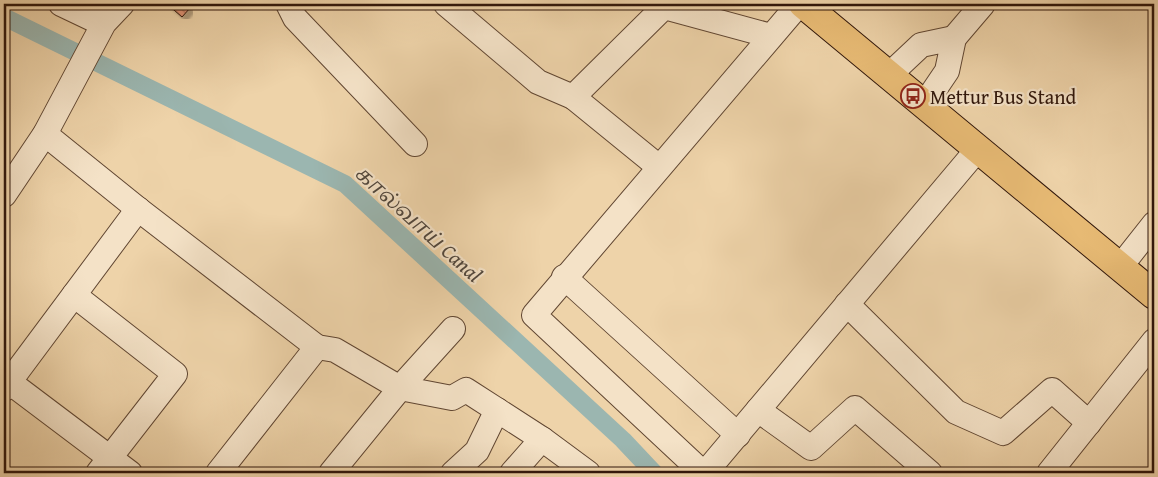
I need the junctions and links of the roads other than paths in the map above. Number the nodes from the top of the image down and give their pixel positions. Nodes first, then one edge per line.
1 (61, 4) edge
2 (122, 4) edge
3 (288, 4) edge
4 (446, 4) edge
5 (799, 4) edge
6 (804, 4) edge
7 (983, 4) edge
8 (103, 24) junction
9 (772, 36) junction
10 (954, 38) junction
11 (888, 76) junction
12 (573, 97) junction
13 (924, 105) junction
14 (45, 134) junction
15 (415, 144) dead end
16 (977, 150) junction
17 (659, 167) junction
18 (4, 195) edge
19 (138, 209) junction
20 (1154, 224) edge
21 (1120, 267) junction
22 (564, 277) junction
23 (74, 295) junction
24 (1154, 295) edge
25 (847, 304) junction
26 (453, 329) dead end
27 (1154, 341) edge
28 (317, 347) junction
29 (6, 383) edge
30 (400, 388) junction
31 (497, 410) junction
32 (758, 410) junction
33 (1089, 423) junction
34 (738, 435) junction
35 (542, 439) junction
36 (104, 466) edge
37 (130, 473) edge
38 (218, 473) edge
39 (332, 473) edge
40 (453, 473) edge
41 (512, 473) edge
42 (588, 473) edge
43 (704, 473) edge
44 (930, 473) edge
45 (1049, 473) edge

1 - 8 street
2 - 8 street
3 - 15 street
4 - 12 street
5 - 9 street
6 - 11 main road
7 - 10 street
8 - 14 street
9 - 12 street
9 - 17 street
10 - 11 street
10 - 13 street
11 - 13 main road
12 - 17 street
13 - 16 main road
14 - 18 street
14 - 19 street
16 - 21 main road
16 - 25 street
17 - 22 street
19 - 23 street
19 - 28 street
20 - 21 street
21 - 24 main road
22 - 34 street
22 - 43 street
23 - 29 street
23 - 36 street
25 - 32 street
25 - 33 street
26 - 30 street
27 - 33 street
28 - 30 street
28 - 38 street
29 - 36 street
30 - 31 street
30 - 39 street
31 - 35 street
31 - 40 street
32 - 34 street
32 - 44 street
33 - 45 street
34 - 43 street
35 - 41 street
35 - 42 street
36 - 37 street

